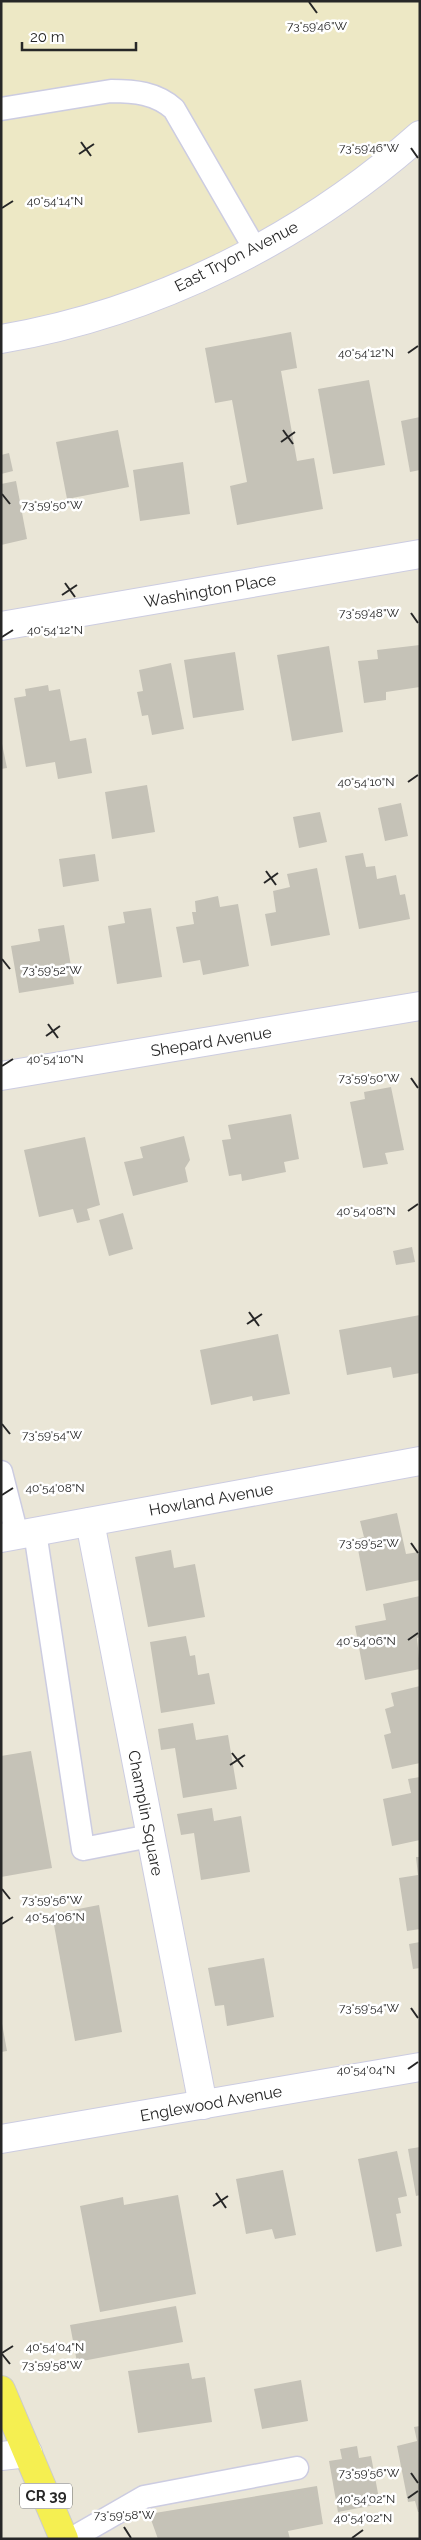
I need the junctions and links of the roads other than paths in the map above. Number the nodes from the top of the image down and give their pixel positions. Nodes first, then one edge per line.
1 (1, 109) edge
2 (420, 134) edge
3 (255, 249) junction
4 (1, 339) edge
5 (420, 554) edge
6 (1, 626) edge
7 (420, 1006) edge
8 (1, 1076) edge
9 (420, 1461) edge
10 (1, 1472) edge
11 (90, 1522) junction
12 (18, 1535) edge
13 (150, 1836) junction
14 (420, 2067) edge
15 (202, 2104) junction
16 (1, 2139) edge
17 (5, 2406) edge
18 (14, 2454) edge
19 (297, 2468) dead end
20 (64, 2539) edge
21 (71, 2539) edge

1 - 3 lane
2 - 3 street, East Tryon Avenue
3 - 4 street, East Tryon Avenue
5 - 6 street, Washington Place
7 - 8 street, Shepard Avenue
9 - 11 street, Howland Avenue
10 - 12 lane
11 - 12 street, Howland Avenue
11 - 13 street, Champlin Square
12 - 13 lane
13 - 15 street, Champlin Square
14 - 15 street, Englewood Avenue
15 - 16 street, Englewood Avenue
17 - 18 main road, CR 39
18 - 20 main road, CR 39
19 - 21 lane

